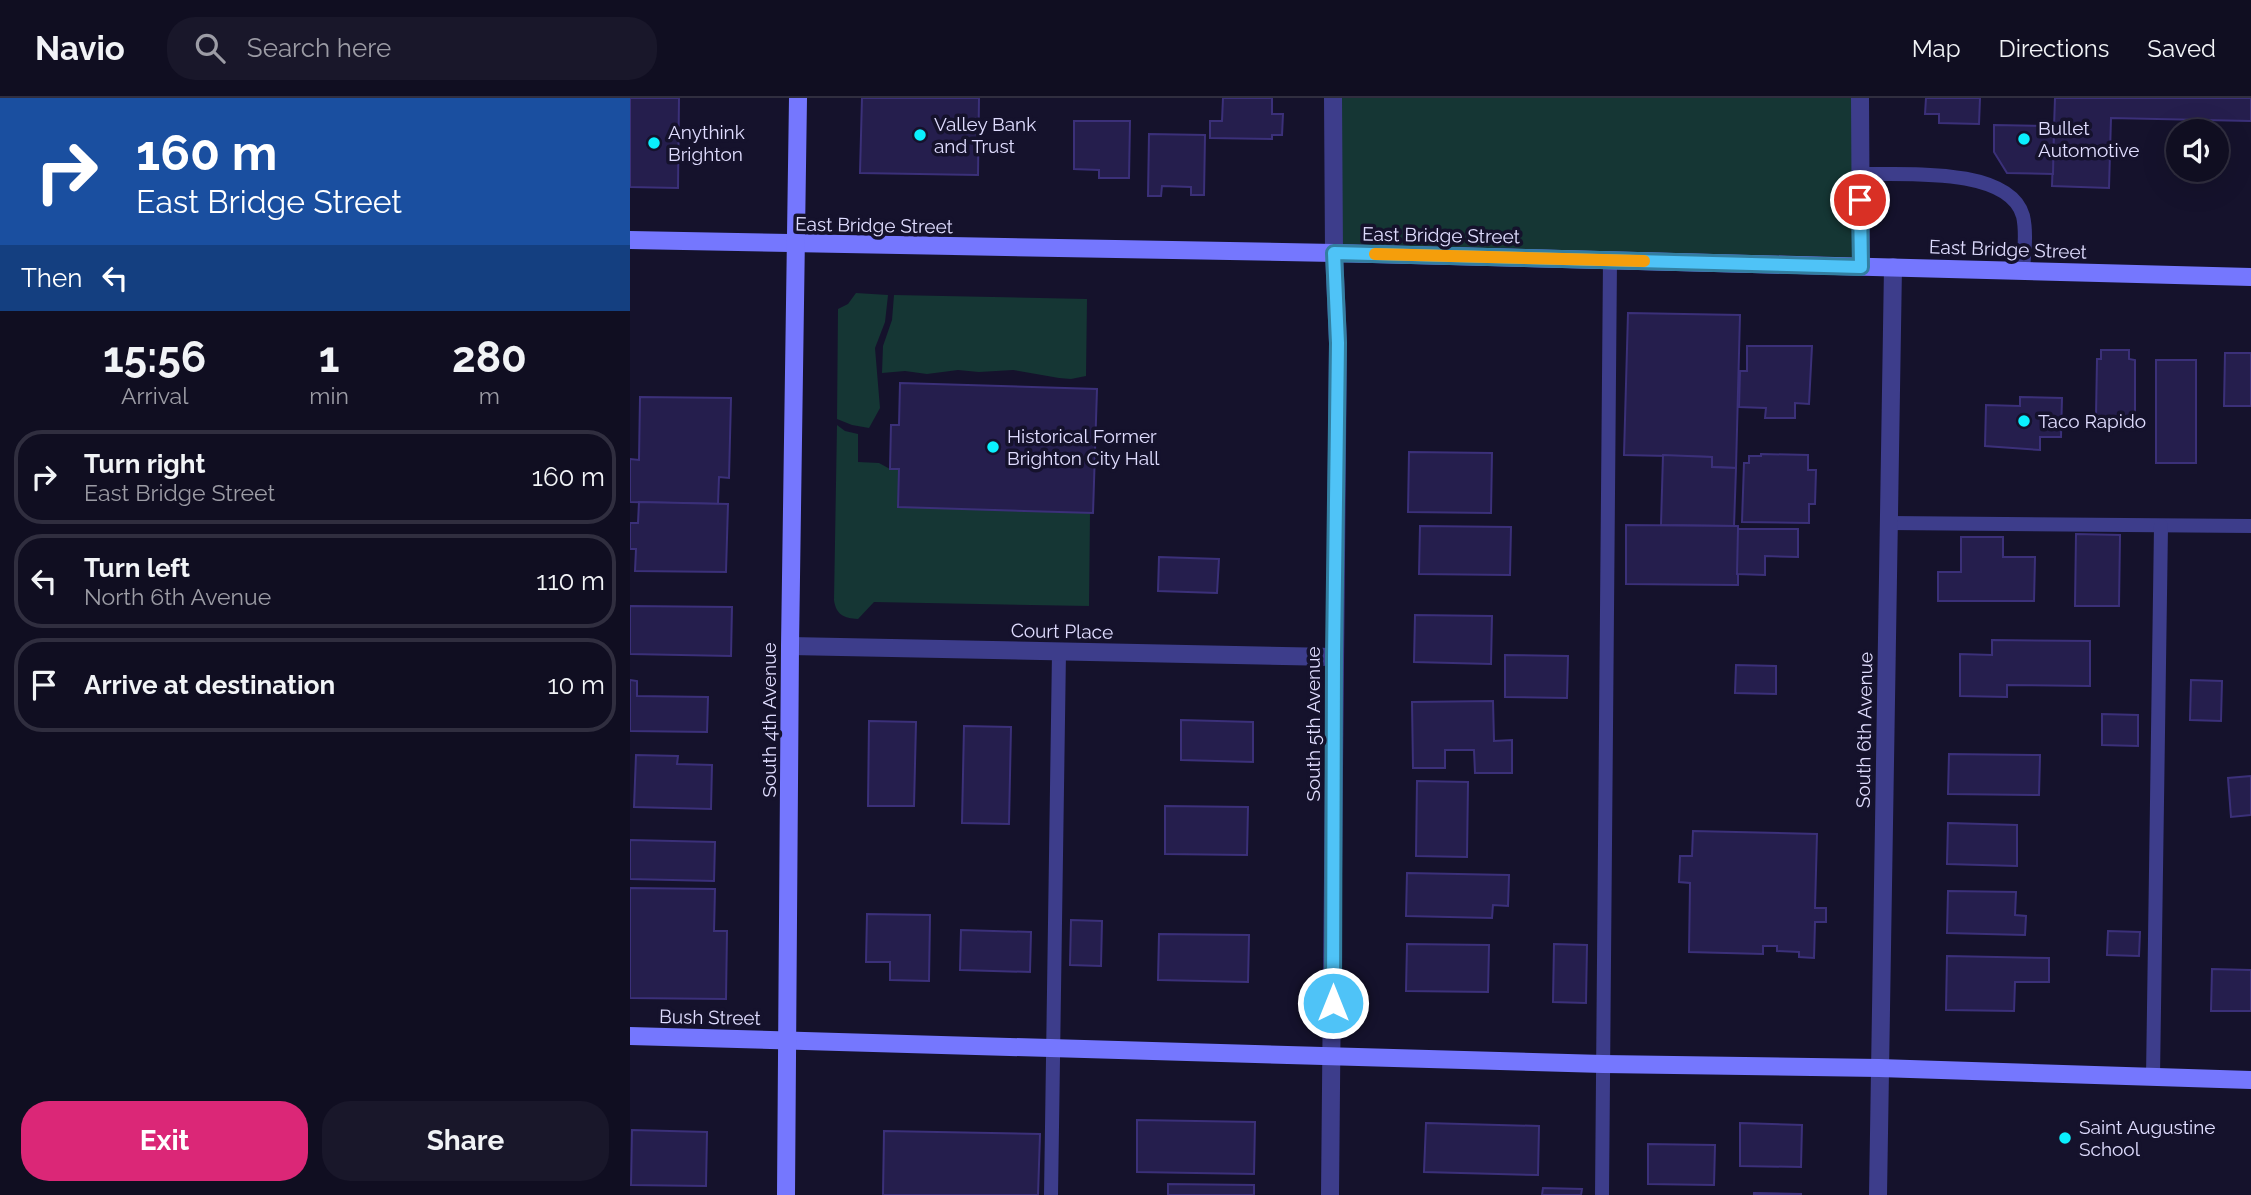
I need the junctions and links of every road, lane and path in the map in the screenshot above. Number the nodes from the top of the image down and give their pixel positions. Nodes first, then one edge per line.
1 (798, 98) edge
2 (1333, 98) edge
3 (1860, 98) edge
4 (1860, 174) junction
5 (630, 240) edge
6 (796, 244) junction
7 (1334, 253) junction
8 (1610, 260) junction
9 (1861, 267) junction
10 (1893, 267) junction
11 (2023, 271) junction
12 (2251, 277) edge
13 (1889, 523) junction
14 (2161, 526) junction
15 (2251, 526) edge
16 (790, 646) junction
17 (1059, 652) junction
18 (1334, 657) junction
19 (630, 1036) edge
20 (789, 1040) junction
21 (1052, 1047) junction
22 (1333, 1056) junction
23 (1604, 1064) junction
24 (1880, 1068) junction
25 (2153, 1077) junction
26 (2251, 1080) edge
27 (786, 1195) edge
28 (1051, 1195) edge
29 (1330, 1195) edge
30 (1602, 1195) edge
31 (1878, 1195) edge

1 - 6 main road, South 4th Avenue
2 - 7 street, South 5th Avenue
3 - 4 street
4 - 9 street
4 - 11 lane
5 - 6 main road, East Bridge Street
6 - 7 main road, East Bridge Street
6 - 16 main road, South 4th Avenue
7 - 8 main road, East Bridge Street
7 - 18 street, South 5th Avenue
8 - 9 main road, East Bridge Street
8 - 23 lane
9 - 10 main road, East Bridge Street
10 - 11 main road, East Bridge Street
10 - 13 street, South 6th Avenue
11 - 12 main road, East Bridge Street
13 - 14 lane
13 - 24 street, South 6th Avenue
14 - 15 lane
14 - 25 lane
16 - 17 street, Court Place
16 - 20 main road, South 4th Avenue
17 - 18 street, Court Place
17 - 21 lane
18 - 22 street, South 5th Avenue
19 - 20 main road, Bush Street
20 - 21 main road, Bush Street
20 - 27 main road, South 4th Avenue
21 - 22 main road, Bush Street
21 - 28 lane
22 - 23 main road, Bush Street
22 - 29 street, South 5th Avenue
23 - 24 main road, Bush Street
23 - 30 lane
24 - 25 main road, Bush Street
24 - 31 street, South 6th Avenue
25 - 26 main road, Bush Street

